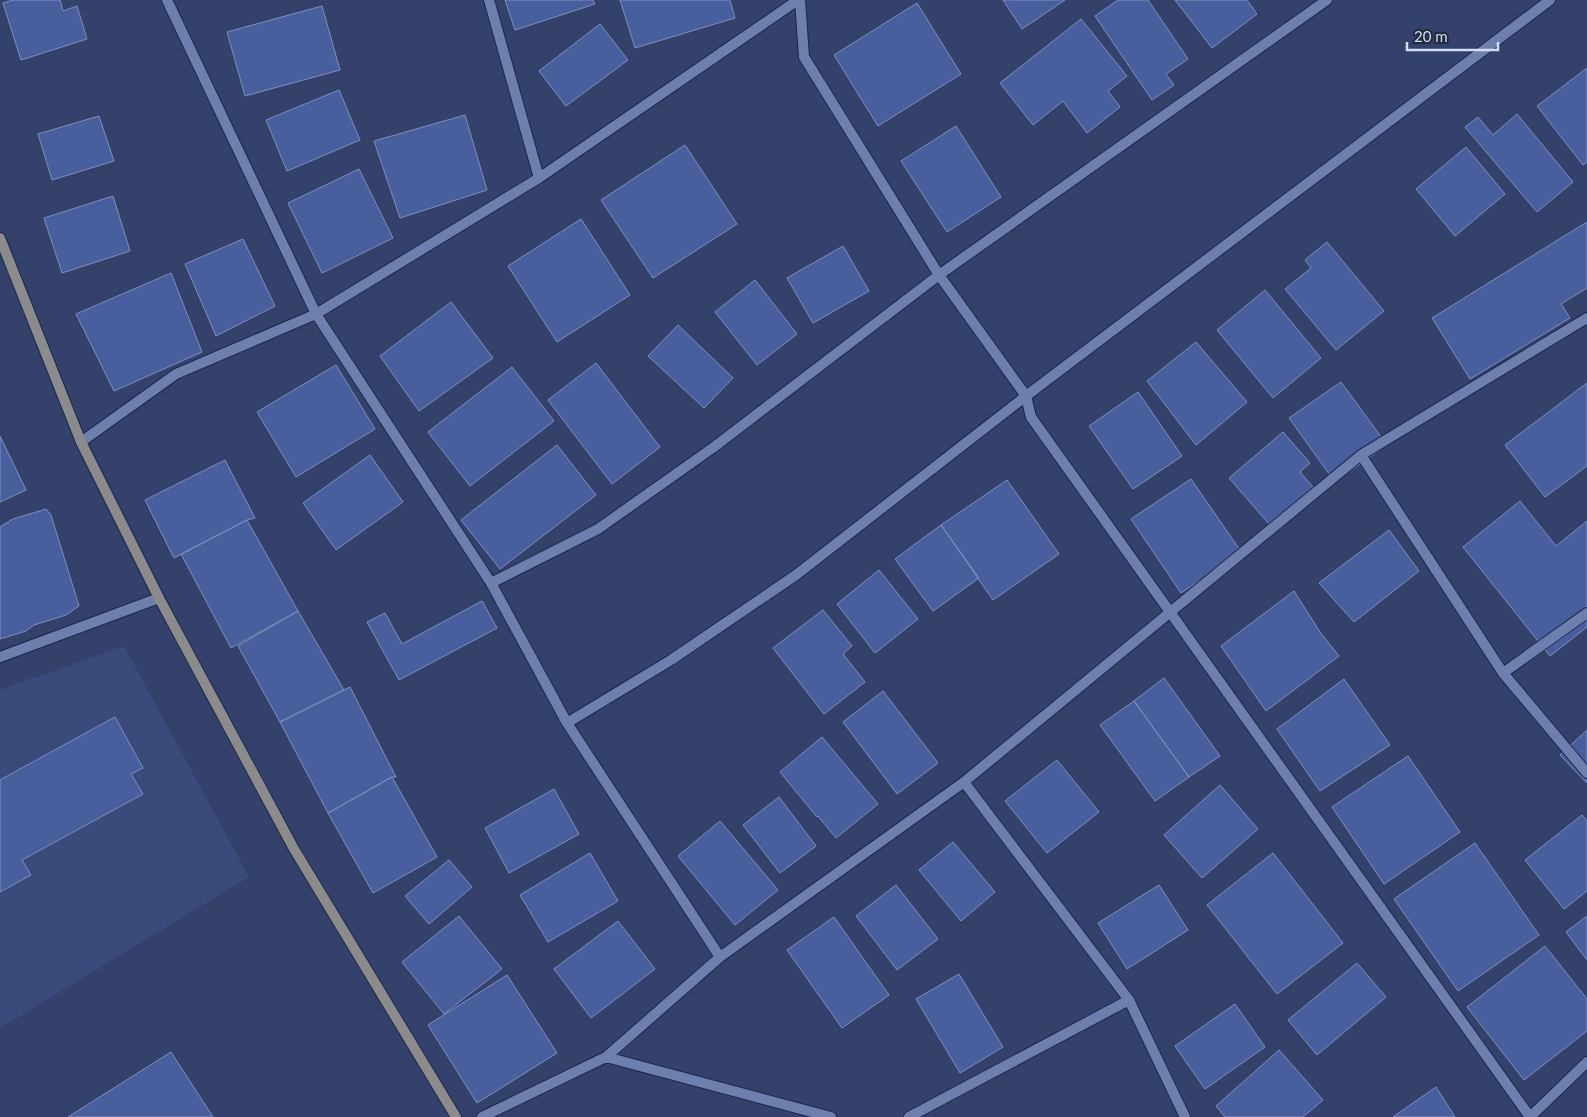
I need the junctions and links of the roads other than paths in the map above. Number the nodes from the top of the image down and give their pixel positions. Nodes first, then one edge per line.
1 (167, 0) edge
2 (489, 0) edge
3 (799, 0) edge
4 (1327, 0) edge
5 (1550, 0) edge
6 (539, 178) junction
7 (0, 238) edge
8 (939, 275) junction
9 (316, 314) junction
10 (1587, 318) edge
11 (1026, 396) junction
12 (81, 442) junction
13 (1361, 455) junction
14 (491, 583) junction
15 (160, 598) junction
16 (1170, 611) junction
17 (1587, 613) edge
18 (0, 657) edge
19 (1503, 673) junction
20 (567, 723) junction
21 (1587, 773) edge
22 (964, 782) junction
23 (720, 957) junction
24 (1128, 1000) junction
25 (606, 1057) junction
26 (1587, 1062) edge
27 (456, 1117) edge
28 (482, 1117) edge
29 (831, 1117) edge
30 (909, 1117) edge
31 (1185, 1117) edge
32 (1530, 1117) edge

1 - 9 street
2 - 6 street
3 - 6 street
3 - 8 street
4 - 8 street
5 - 11 street
6 - 9 street
7 - 12 main road
8 - 11 street
8 - 14 street
9 - 12 street
9 - 14 street
10 - 13 street
11 - 16 street
11 - 20 street
12 - 15 main road
13 - 16 street
13 - 19 street
14 - 20 street
15 - 18 street
15 - 27 main road
16 - 22 street
16 - 32 street
17 - 19 street
19 - 21 street
20 - 23 street
22 - 23 street
22 - 24 street
23 - 25 street
24 - 30 street
24 - 31 street
25 - 28 street
25 - 29 street
26 - 32 street

